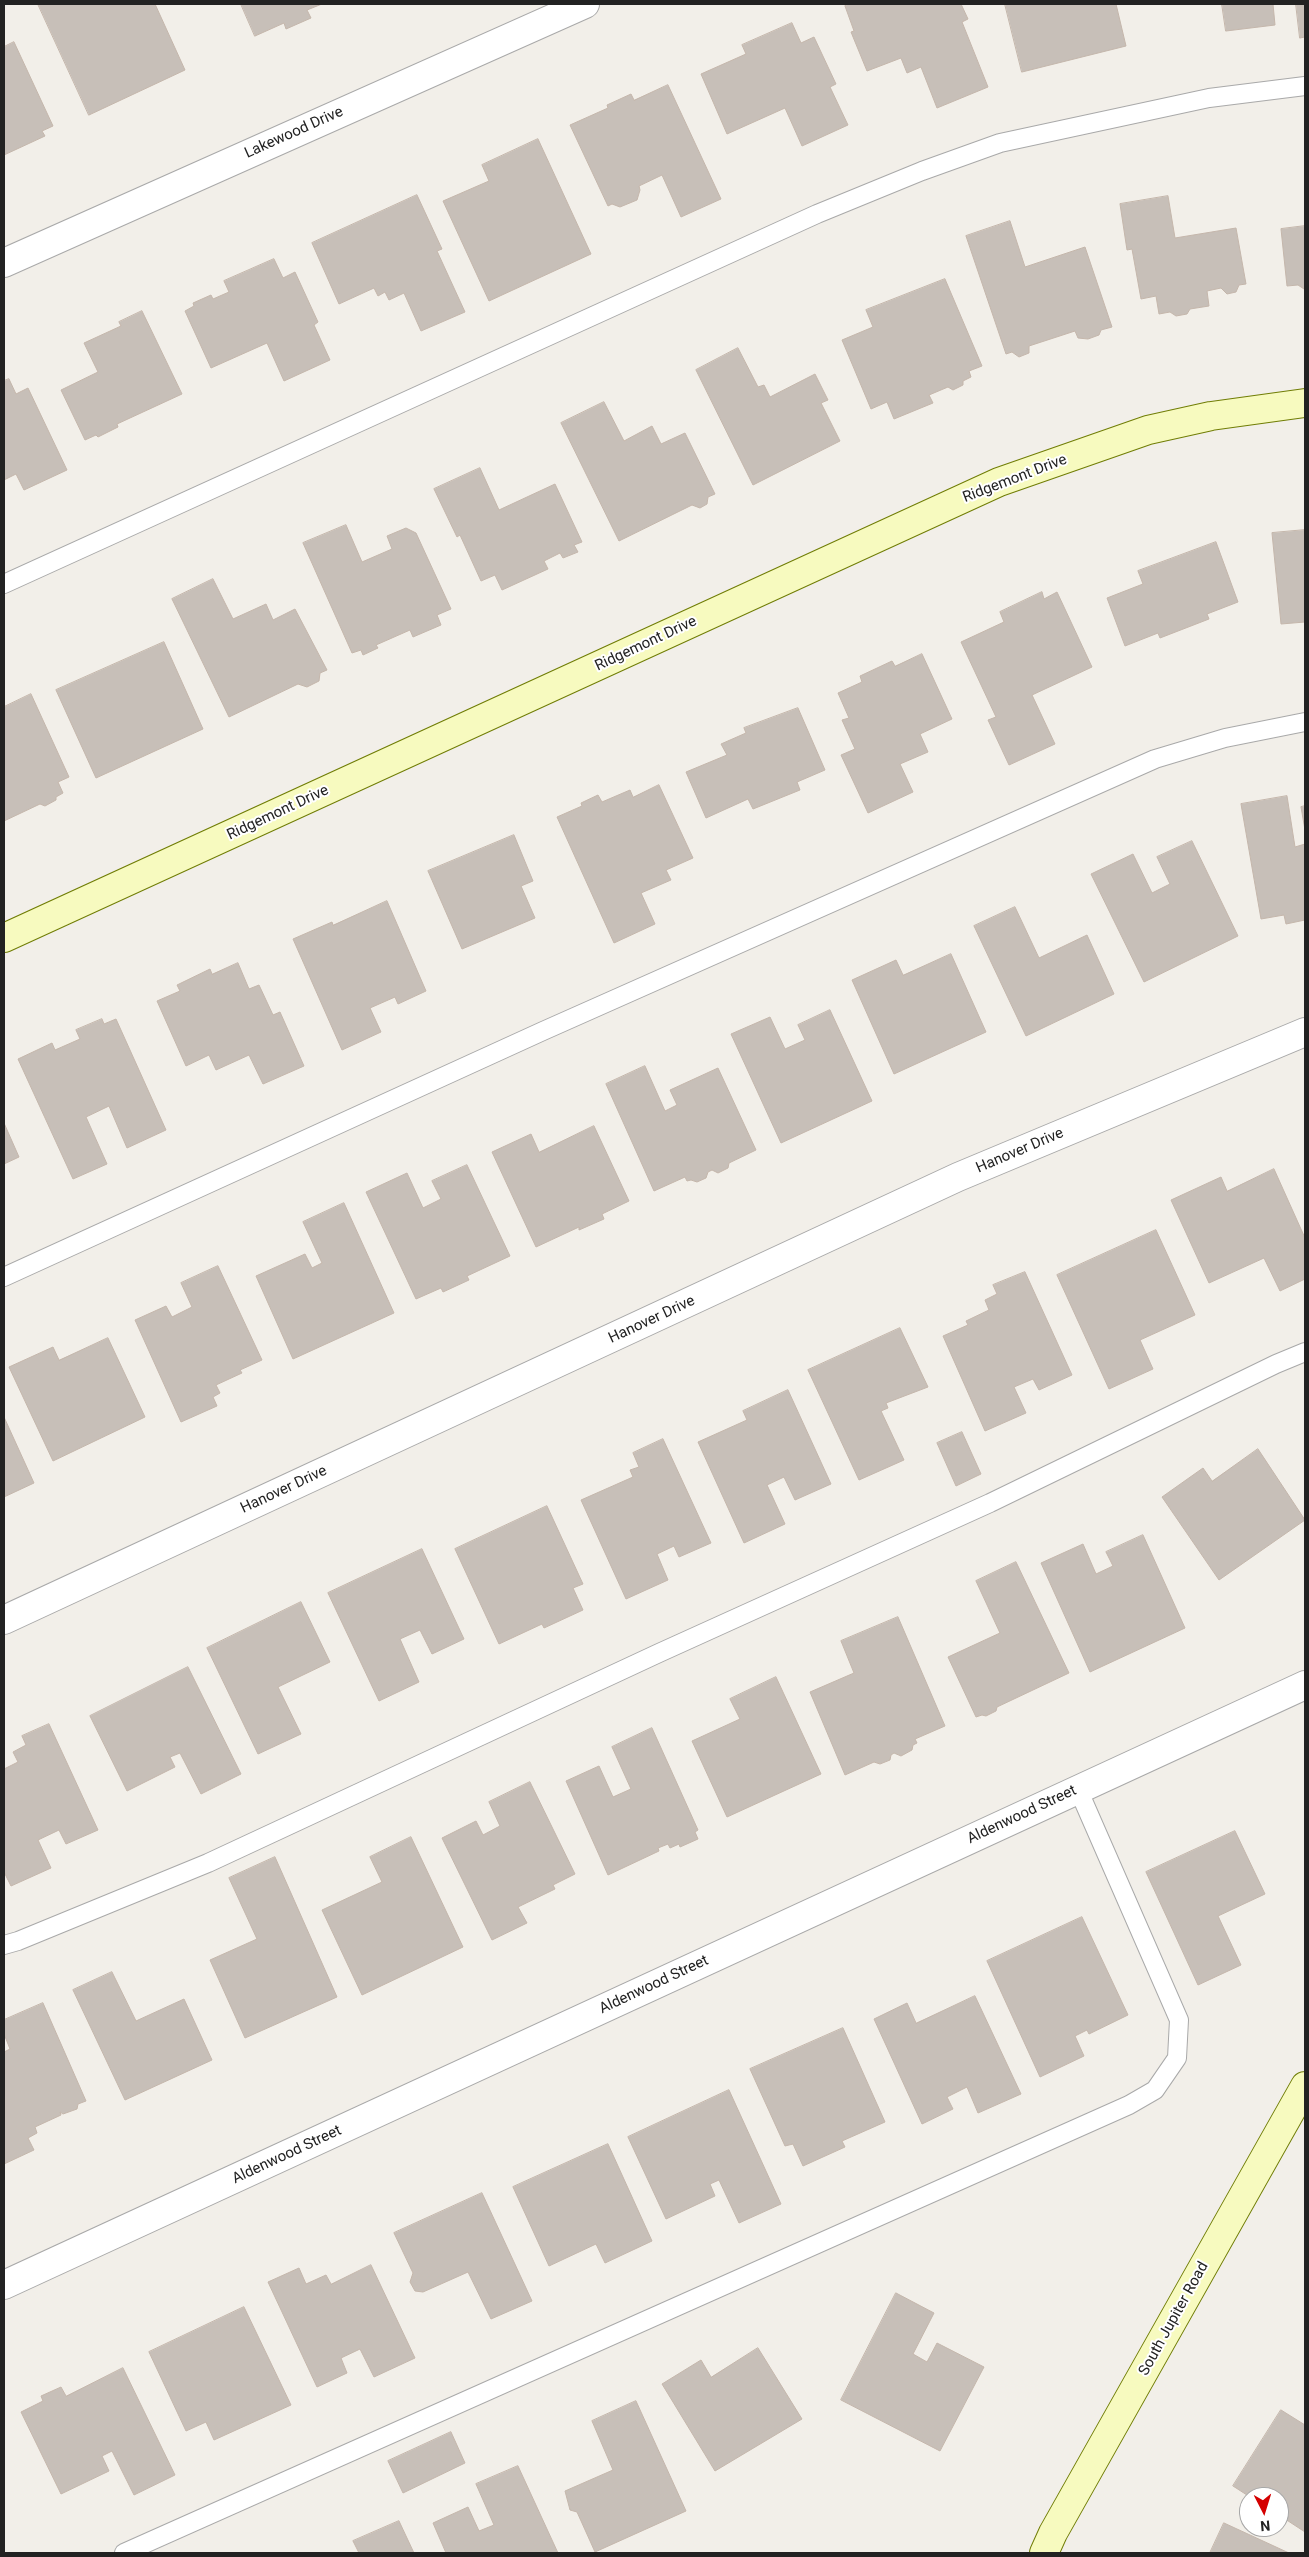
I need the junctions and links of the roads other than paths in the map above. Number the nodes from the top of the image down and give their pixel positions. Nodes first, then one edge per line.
1 (585, 4) edge
2 (1305, 86) edge
3 (4, 263) edge
4 (1305, 403) edge
5 (4, 584) edge
6 (1305, 722) edge
7 (4, 938) edge
8 (1305, 1032) edge
9 (4, 1277) edge
10 (1305, 1352) edge
11 (4, 1620) edge
12 (1305, 1685) edge
13 (1078, 1789) junction
14 (4, 1945) edge
15 (1305, 2087) edge
16 (4, 2285) edge
17 (124, 2553) edge
18 (1044, 2553) edge

1 - 3 street, Lakewood Drive
2 - 5 lane
4 - 7 street, Ridgemont Drive
6 - 9 lane
8 - 11 street, Hanover Drive
10 - 14 lane
12 - 13 street, Aldenwood Street
13 - 16 street, Aldenwood Street
13 - 17 lane
15 - 18 street, South Jupiter Road

